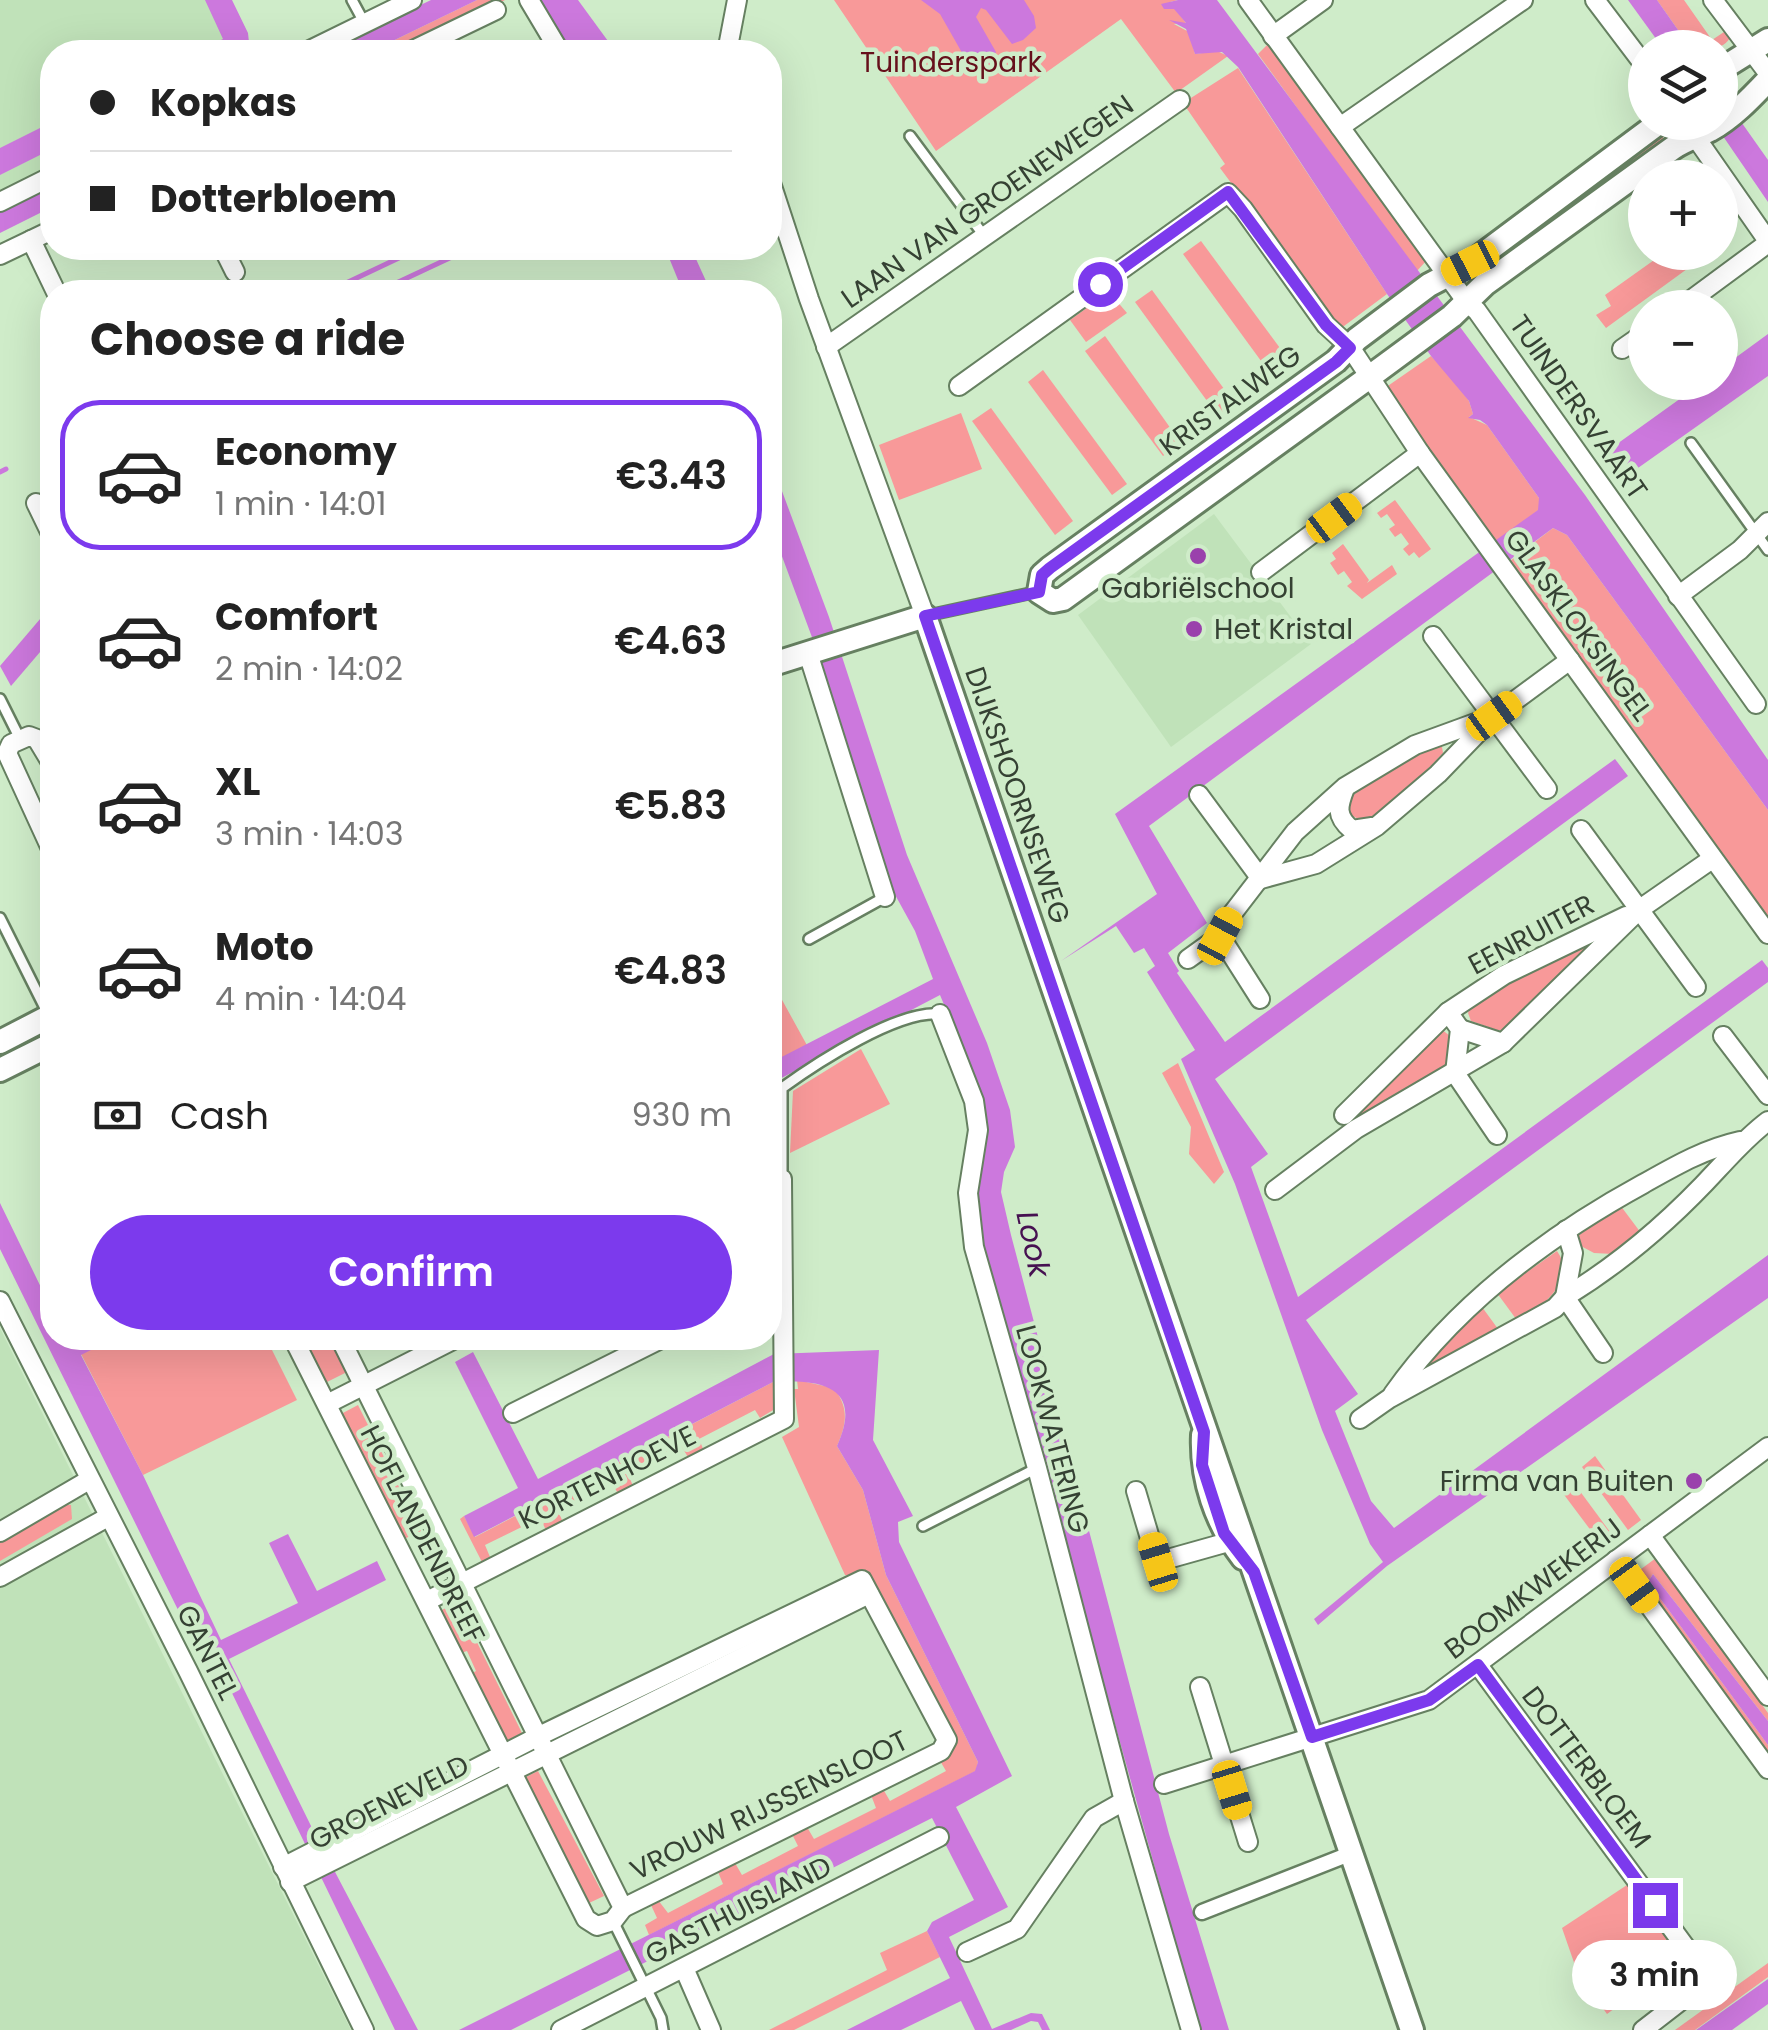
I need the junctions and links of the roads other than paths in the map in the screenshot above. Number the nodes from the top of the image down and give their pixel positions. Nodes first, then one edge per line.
1 (352, 0) edge
2 (412, 0) edge
3 (529, 0) edge
4 (737, 0) edge
5 (1248, 0) edge
6 (1323, 0) edge
7 (1523, 0) edge
8 (1596, 0) edge
9 (1713, 0) edge
10 (496, 10) dead end
11 (365, 24) junction
12 (1273, 36) junction
13 (331, 40) edge
14 (434, 40) edge
15 (553, 40) edge
16 (729, 40) edge
17 (1628, 43) edge
18 (1760, 46) edge
19 (1738, 59) edge
20 (1768, 77) edge
21 (1180, 100) dead end
22 (1738, 108) edge
23 (1340, 126) junction
24 (910, 136) dead end
25 (1636, 140) edge
26 (1680, 140) edge
27 (1702, 140) edge
28 (40, 182) edge
29 (0, 202) edge
30 (782, 216) edge
31 (40, 236) edge
32 (984, 237) junction
33 (31, 240) junction
34 (1768, 242) edge
35 (0, 255) edge
36 (40, 259) edge
37 (229, 260) edge
38 (235, 272) dead end
39 (1438, 280) junction
40 (1704, 290) edge
41 (1459, 308) junction
42 (1353, 343) junction
43 (1628, 345) edge
44 (826, 348) junction
45 (1622, 349) dead end
46 (1374, 373) junction
47 (959, 386) dead end
48 (1692, 443) dead end
49 (1420, 453) junction
50 (36, 503) dead end
51 (40, 511) edge
52 (1761, 527) edge
53 (1768, 550) edge
54 (1261, 572) dead end
55 (1039, 592) junction
56 (1678, 596) junction
57 (925, 616) junction
58 (1432, 636) dead end
59 (1570, 660) junction
60 (790, 661) edge
61 (0, 699) edge
62 (1762, 700) edge
63 (1494, 716) junction
64 (20, 739) junction
65 (40, 744) edge
66 (1345, 787) junction
67 (1546, 790) dead end
68 (1199, 795) dead end
69 (40, 815) edge
70 (1378, 826) junction
71 (1582, 830) dead end
72 (1712, 859) junction
73 (1261, 879) junction
74 (885, 897) joint
75 (1640, 910) junction
76 (0, 918) edge
77 (1768, 934) edge
78 (1220, 936) junction
79 (809, 939) dead end
80 (1188, 959) dead end
81 (1696, 987) dead end
82 (40, 996) edge
83 (1260, 999) dead end
84 (1448, 1012) junction
85 (940, 1014) joint
86 (40, 1023) edge
87 (1460, 1029) junction
88 (1722, 1036) dead end
89 (0, 1042) edge
90 (1502, 1043) junction
91 (40, 1050) edge
92 (0, 1070) edge
93 (1454, 1074) junction
94 (782, 1088) edge
95 (1768, 1096) edge
96 (1345, 1115) junction
97 (1768, 1121) edge
98 (1497, 1135) dead end
99 (1740, 1141) junction
100 (1275, 1190) dead end
101 (1566, 1230) junction
102 (1573, 1253) junction
103 (1614, 1264) junction
104 (1565, 1297) junction
105 (0, 1301) edge
106 (782, 1329) edge
107 (299, 1350) edge
108 (346, 1350) edge
109 (434, 1350) edge
110 (631, 1350) edge
111 (1603, 1353) dead end
112 (364, 1386) junction
113 (1390, 1398) junction
114 (327, 1404) junction
115 (513, 1414) dead end
116 (1360, 1419) dead end
117 (1768, 1447) edge
118 (1037, 1468) junction
119 (90, 1480) junction
120 (1136, 1491) dead end
121 (108, 1517) junction
122 (923, 1526) dead end
123 (0, 1532) edge
124 (1650, 1535) junction
125 (1237, 1540) junction
126 (1616, 1560) junction
127 (1, 1575) edge
128 (462, 1581) junction
129 (427, 1601) junction
130 (1478, 1665) junction
131 (1200, 1688) dead end
132 (1768, 1696) edge
133 (1312, 1737) junction
134 (543, 1744) junction
135 (508, 1762) junction
136 (1224, 1764) junction
137 (1768, 1770) edge
138 (1164, 1784) dead end
139 (1124, 1801) junction
140 (939, 1837) dead end
141 (1248, 1842) dead end
142 (1352, 1853) junction
143 (292, 1871) junction
144 (1202, 1912) dead end
145 (619, 1922) junction
146 (967, 1952) dead end
147 (684, 1968) junction
148 (647, 1988) junction
149 (364, 2030) edge
150 (562, 2030) edge
151 (663, 2030) edge
152 (711, 2030) edge
153 (1192, 2030) edge
154 (1412, 2030) edge
155 (1643, 2030) edge

1 - 11 lane
2 - 11 street
3 - 15 street
4 - 16 street
5 - 12 street, TUINDERSVAART
6 - 12 street
7 - 23 street
8 - 17 street
9 - 18 street
10 - 14 street
11 - 13 street
12 - 23 street, TUINDERSVAART
18 - 19 street
18 - 20 street
20 - 22 street
21 - 32 street, LAAN VAN GROENEWEGEN
23 - 39 street, TUINDERSVAART
24 - 32 lane
25 - 39 street, KRISTALWEG
26 - 41 street
27 - 34 street
28 - 29 street
30 - 44 street, DIJKSHOORNSEWEG
31 - 33 street
32 - 44 street, LAAN VAN GROENEWEGEN
33 - 35 street
33 - 36 street
34 - 40 street
37 - 38 street
39 - 41 street, TUINDERSVAART
39 - 42 street, KRISTALWEG
41 - 46 street
41 - 56 street, TUINDERSVAART
42 - 46 street, GLASKLOKSINGEL
42 - 47 street, GLASKLOKSINGEL
42 - 55 street, KRISTALWEG
43 - 45 street
44 - 57 street, DIJKSHOORNSEWEG
46 - 49 street, GLASKLOKSINGEL
46 - 55 street
48 - 52 lane
49 - 54 street
49 - 59 street, GLASKLOKSINGEL
50 - 51 street
52 - 53 lane
52 - 56 street
55 - 57 lane
56 - 62 street, TUINDERSVAART
57 - 60 street
57 - 125 street, DIJKSHOORNSEWEG
58 - 63 street
59 - 63 street
59 - 72 street, GLASKLOKSINGEL
60 - 74 street
61 - 64 lane
63 - 66 street
63 - 67 street
63 - 70 street
64 - 65 street
64 - 69 street
66 - 70 street
66 - 73 street
68 - 73 street
70 - 73 street
71 - 75 street, EENRUITER
72 - 75 street, EENRUITER
72 - 77 street, GLASKLOKSINGEL
73 - 78 street
74 - 79 lane
75 - 81 street, EENRUITER
75 - 84 street, EENRUITER
75 - 90 street, EENRUITER
76 - 82 lane
78 - 80 street
78 - 83 street
84 - 87 street
84 - 96 street, EENRUITER
85 - 94 lane
85 - 118 street, LOOKWATERING
86 - 89 street
87 - 90 street
87 - 93 street
88 - 95 street
90 - 93 street, EENRUITER
91 - 92 street
93 - 96 street, EENRUITER
93 - 98 street
96 - 100 street, EENRUITER
97 - 99 street
99 - 101 street
99 - 103 street
101 - 102 street
101 - 113 street
102 - 103 street
102 - 104 street
103 - 104 street
104 - 111 street
104 - 113 street
105 - 119 street, GANTEL
106 - 128 street, KORTENHOEVE
107 - 114 street, HOFLANDENDREEF
108 - 112 street, HOFLANDENDREEF
109 - 112 street
110 - 115 street
112 - 114 street
112 - 128 street, HOFLANDENDREEF
113 - 116 street
114 - 129 street, HOFLANDENDREEF
117 - 124 street, BOOMKWEKERIJ
118 - 122 lane
118 - 139 street, LOOKWATERING
119 - 121 street, GANTEL
119 - 123 street
120 - 125 street
121 - 127 street
121 - 143 street, GANTEL
124 - 126 street, BOOMKWEKERIJ
124 - 132 street
125 - 133 street, DIJKSHOORNSEWEG
126 - 130 street, BOOMKWEKERIJ
126 - 137 street
128 - 129 street, KORTENHOEVE
128 - 134 street, HOFLANDENDREEF
129 - 135 street, HOFLANDENDREEF
130 - 133 street, BOOMKWEKERIJ
130 - 155 street, DOTTERBLOEM
131 - 136 street
133 - 136 street, BOOMKWEKERIJ
133 - 142 street, DIJKSHOORNSEWEG
134 - 135 street
134 - 145 street, HOFLANDENDREEF
134 - 145 street, VROUW RIJSSENSLOOT
135 - 143 street, GROENEVELD
135 - 145 street, HOFLANDENDREEF
136 - 138 street, BOOMKWEKERIJ
136 - 141 street
139 - 146 street
139 - 153 street, LOOKWATERING
140 - 147 street, GASTHUISLAND
142 - 144 street
142 - 154 street, DIJKSHOORNSEWEG
143 - 149 street, GANTEL
145 - 148 lane, HOFLANDENDREEF
147 - 148 street, GASTHUISLAND
147 - 152 street
148 - 150 street, GASTHUISLAND
148 - 151 lane

